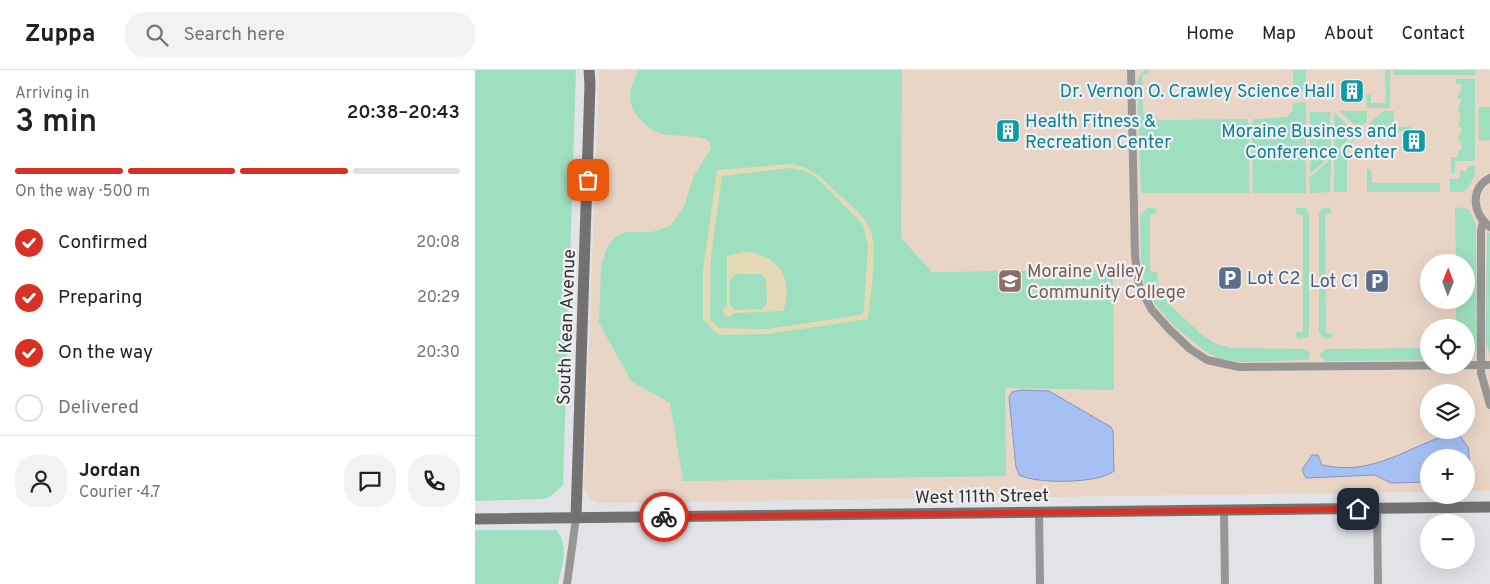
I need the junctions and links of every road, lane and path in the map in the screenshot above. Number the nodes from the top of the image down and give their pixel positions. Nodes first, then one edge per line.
1 (589, 70) edge
2 (1131, 70) edge
3 (1490, 178) edge
4 (1487, 224) edge
5 (1481, 366) junction
6 (1490, 366) edge
7 (1490, 405) edge
8 (1490, 507) edge
9 (1377, 508) junction
10 (1224, 510) junction
11 (1039, 512) junction
12 (576, 518) junction
13 (475, 520) edge
14 (567, 584) edge
15 (1040, 584) edge
16 (1225, 584) edge
17 (1377, 584) edge

1 - 12 main road, South Kean Avenue
2 - 5 street
3 - 4 street
4 - 5 street
5 - 6 street
5 - 7 street
8 - 9 main road, West 111th Street
9 - 10 main road, West 111th Street
9 - 17 street
10 - 11 main road, West 111th Street
10 - 16 street
11 - 12 main road, West 111th Street
11 - 15 street
12 - 13 main road, West 111th Street
12 - 14 street, South Kean Avenue

